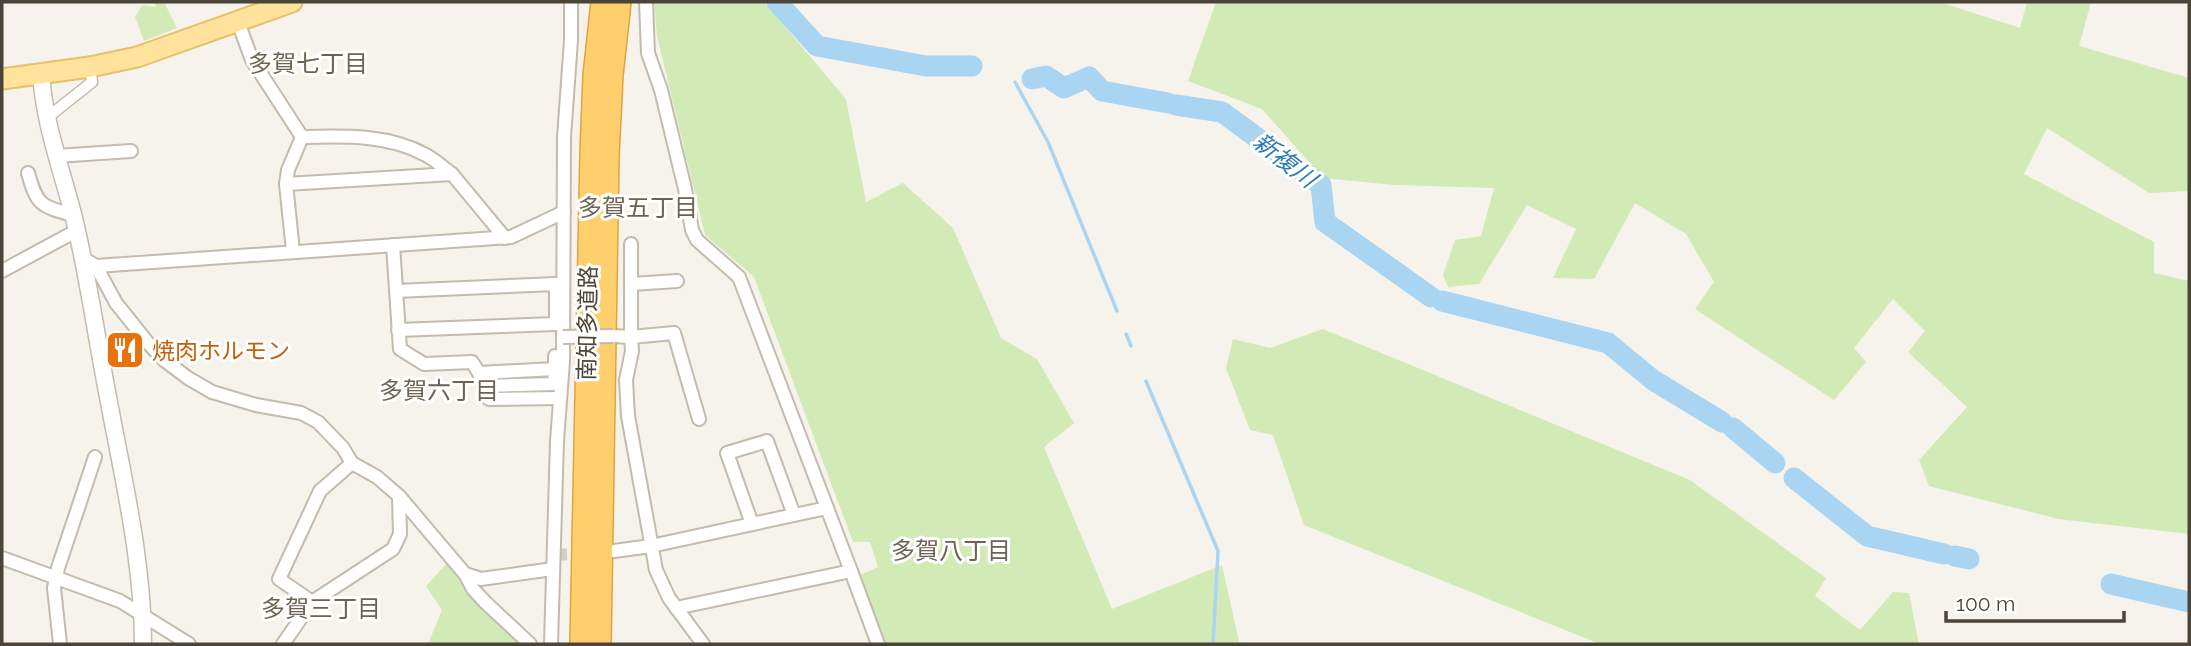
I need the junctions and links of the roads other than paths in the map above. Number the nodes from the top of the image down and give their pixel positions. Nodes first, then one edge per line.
1 (292, 2) edge
2 (571, 2) edge
3 (603, 2) edge
4 (619, 2) edge
5 (646, 2) edge
6 (238, 22) junction
7 (90, 67) junction
8 (41, 74) junction
9 (2, 79) edge
10 (48, 117) junction
11 (302, 137) junction
12 (131, 151) dead end
13 (56, 156) junction
14 (28, 173) dead end
15 (452, 174) junction
16 (286, 184) junction
17 (564, 212) junction
18 (75, 223) junction
19 (505, 238) junction
20 (393, 244) junction
21 (632, 244) dead end
22 (293, 251) junction
23 (81, 257) junction
24 (96, 266) junction
25 (2, 271) edge
26 (677, 281) dead end
27 (631, 284) junction
28 (396, 291) junction
29 (556, 324) junction
30 (398, 330) junction
31 (563, 337) junction
32 (631, 337) junction
33 (555, 369) junction
34 (479, 373) junction
35 (485, 386) junction
36 (560, 398) junction
37 (699, 419) dead end
38 (95, 457) dead end
39 (352, 463) junction
40 (399, 496) junction
41 (827, 508) junction
42 (794, 515) junction
43 (752, 524) junction
44 (651, 546) junction
45 (614, 551) dead end
46 (2, 558) edge
47 (553, 569) junction
48 (850, 571) junction
49 (465, 574) junction
50 (56, 576) junction
51 (312, 602) junction
52 (676, 608) junction
53 (143, 614) junction
54 (60, 644) edge
55 (143, 644) edge
56 (189, 644) edge
57 (283, 644) edge
58 (530, 644) edge
59 (551, 644) edge
60 (582, 644) edge
61 (600, 644) edge
62 (703, 644) edge
63 (878, 644) edge

1 - 6 main road
2 - 17 street
3 - 60 highway, 南知多道路
4 - 61 highway, 南知多道路
5 - 41 street
6 - 7 main road
6 - 11 street
7 - 8 main road
7 - 10 street
8 - 9 main road
8 - 10 street
10 - 13 street
11 - 15 street
11 - 16 street
12 - 13 street
13 - 18 street
14 - 18 street
15 - 16 street
15 - 19 street
16 - 22 street
17 - 19 street
17 - 31 street
18 - 23 street
18 - 25 street
19 - 20 street
20 - 22 street
20 - 28 street
21 - 27 street
22 - 24 street
23 - 24 street
23 - 53 street
24 - 39 street
26 - 27 street
27 - 32 street
28 - 29 street
28 - 30 street
29 - 30 street
29 - 33 street
30 - 34 street
31 - 32 street, bridge
31 - 36 street
32 - 37 street
32 - 44 street
33 - 34 street
33 - 35 street
34 - 35 street
35 - 36 street
36 - 47 street
38 - 50 street
39 - 40 street
39 - 51 street
40 - 49 street
40 - 51 street
41 - 42 street
41 - 48 street
42 - 43 street
42 - 43 street
43 - 44 street
44 - 45 street
44 - 52 street
46 - 50 street
47 - 49 street
47 - 59 street
48 - 52 street
48 - 63 street
49 - 58 street
50 - 53 street
50 - 54 street
51 - 57 street
52 - 62 street
53 - 55 street
53 - 56 street

